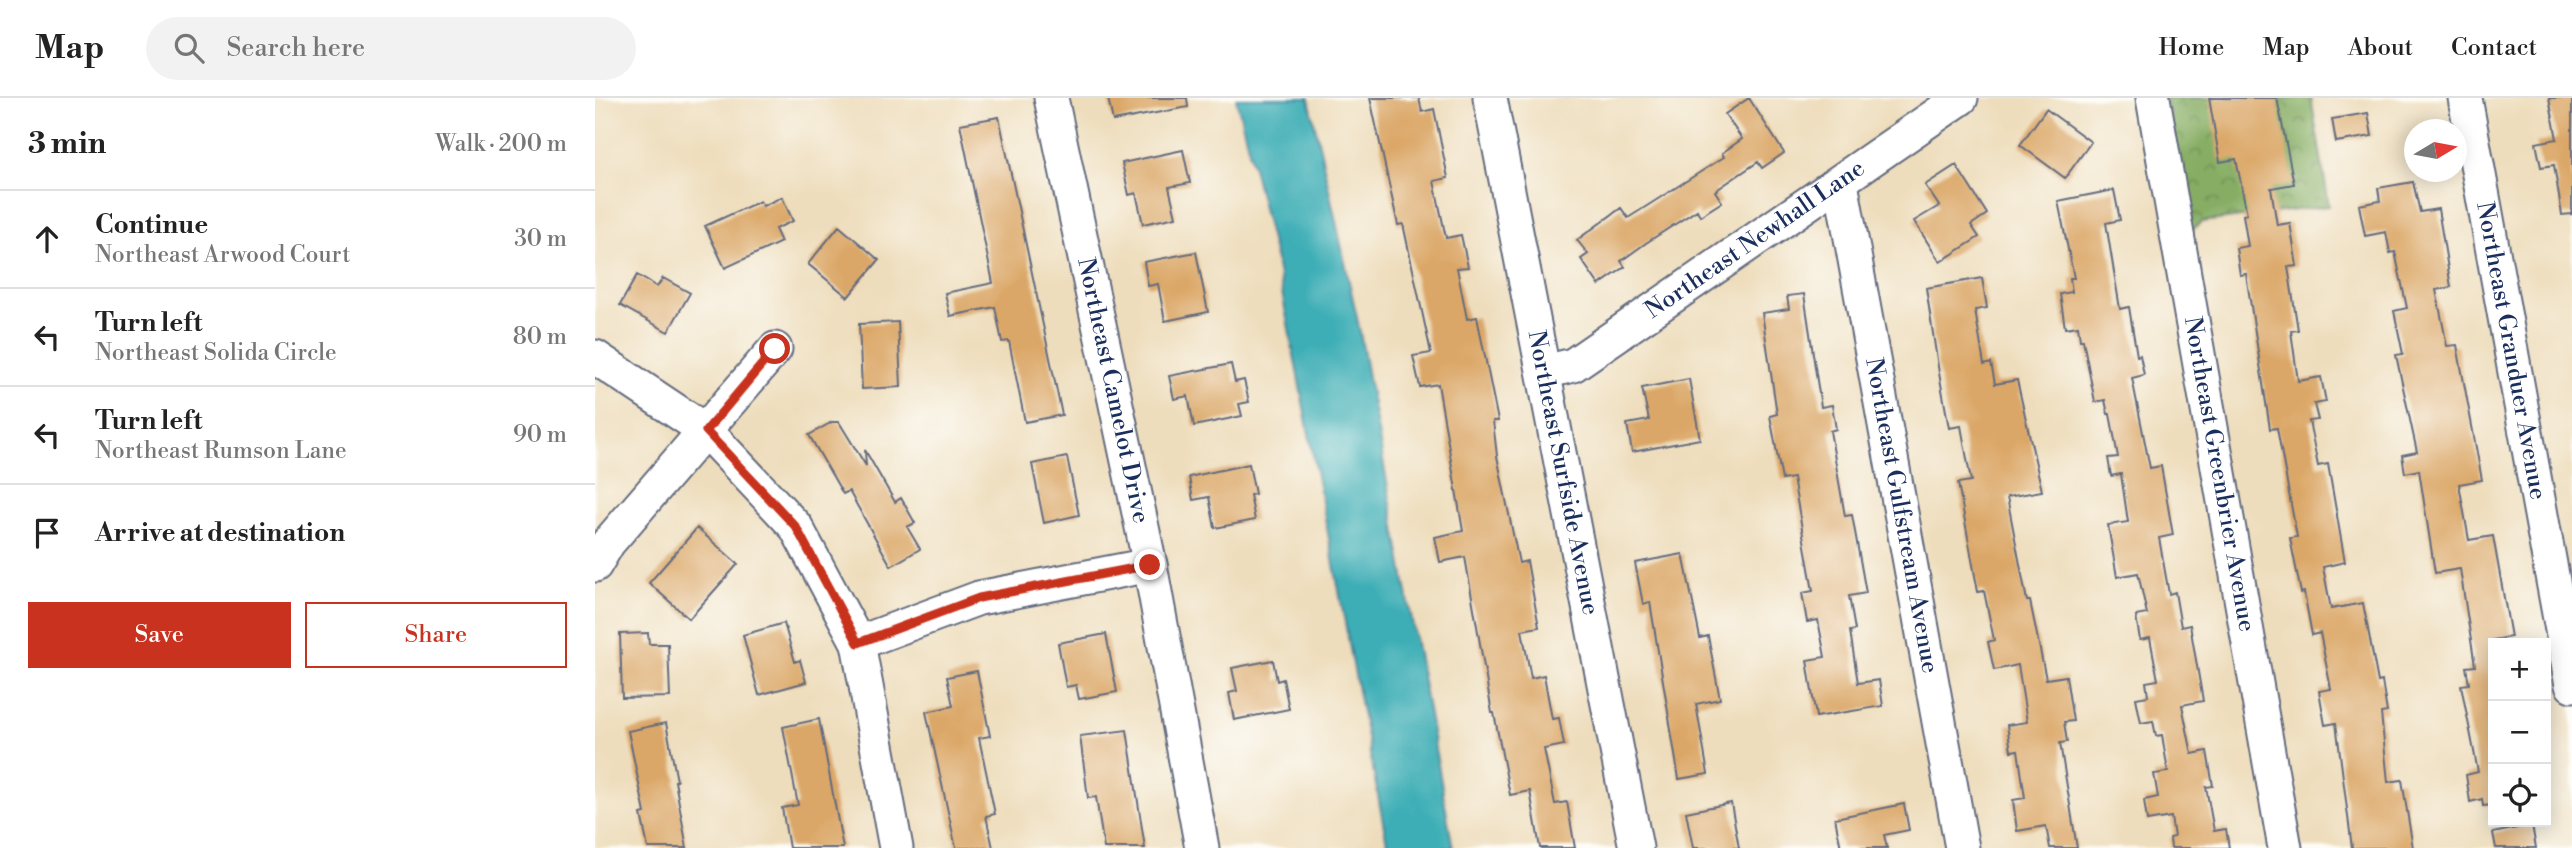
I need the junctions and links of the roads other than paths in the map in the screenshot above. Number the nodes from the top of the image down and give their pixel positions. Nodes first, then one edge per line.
1 (1051, 98) edge
2 (1490, 98) edge
3 (1961, 98) edge
4 (2153, 98) edge
5 (2465, 98) edge
6 (1841, 183) junction
7 (775, 349) dead end
8 (595, 357) edge
9 (1545, 372) junction
10 (706, 431) junction
11 (595, 565) edge
12 (1150, 565) junction
13 (858, 643) junction
14 (2572, 685) edge
15 (896, 848) edge
16 (1202, 848) edge
17 (1636, 848) edge
18 (1962, 848) edge
19 (2285, 848) edge

1 - 12 street, Northeast Camelot Drive
2 - 9 street, Northeast Surfside Avenue
3 - 6 street, Northeast Newhall Lane
4 - 19 street, Northeast Greenbrier Avenue
5 - 14 street, Northeast Granduer Avenue
6 - 9 street, Northeast Newhall Lane
6 - 18 street, Northeast Gulfstream Avenue
7 - 10 street
8 - 10 street
9 - 17 street, Northeast Surfside Avenue
10 - 11 street
10 - 13 street
12 - 13 street
12 - 16 street, Northeast Camelot Drive
13 - 15 street

